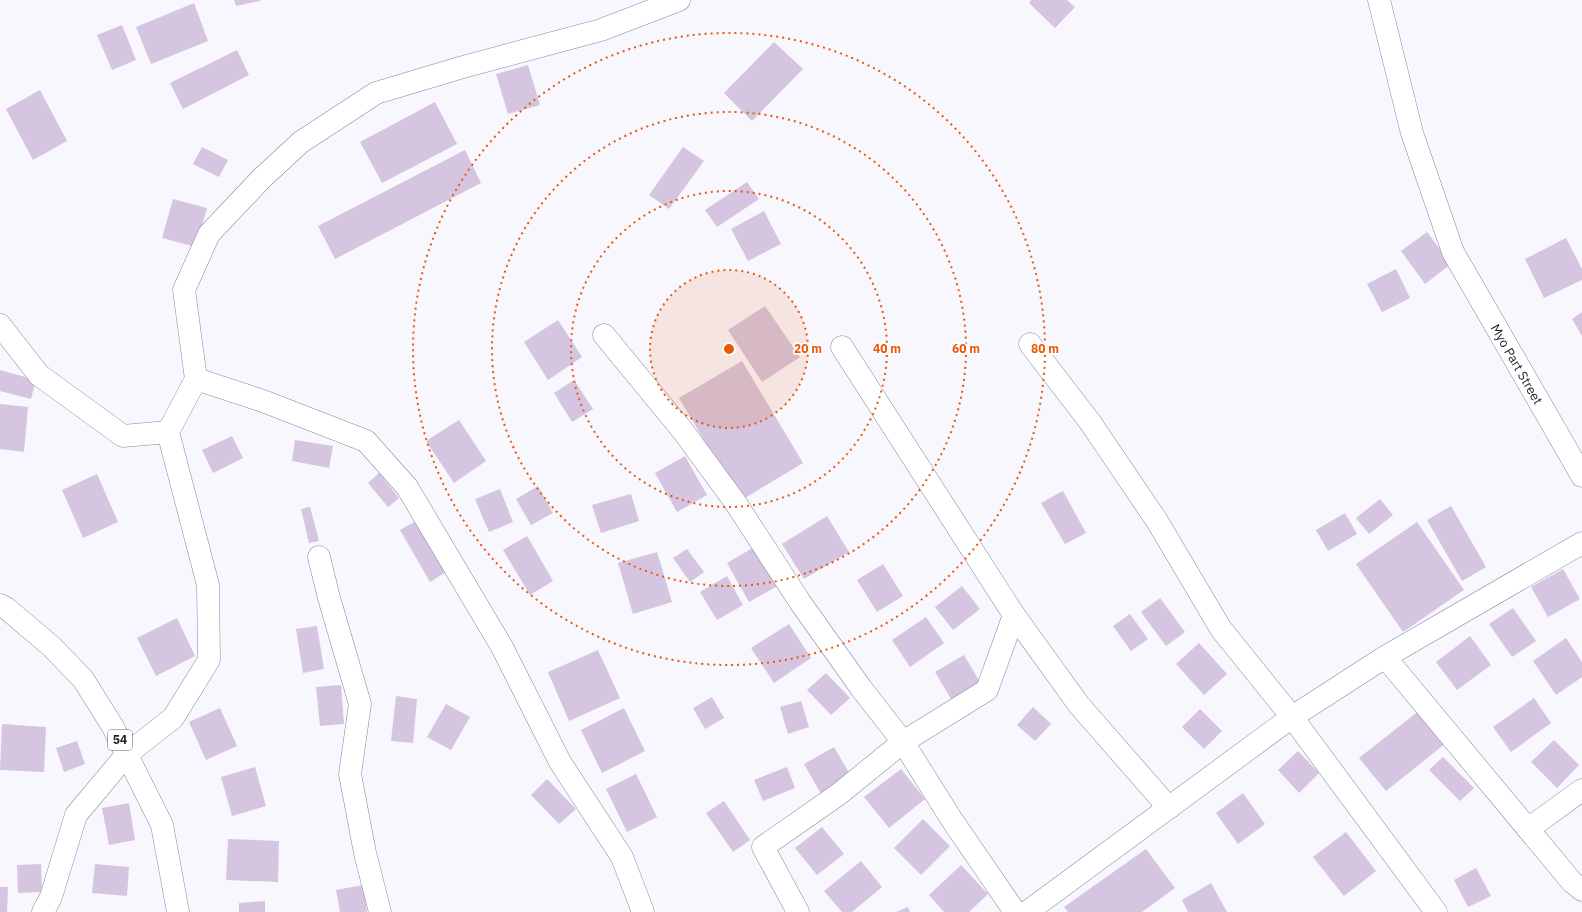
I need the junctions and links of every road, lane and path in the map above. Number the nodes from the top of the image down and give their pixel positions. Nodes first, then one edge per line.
1 (680, 0) edge
2 (1379, 0) edge
3 (0, 325) edge
4 (604, 334) dead end
5 (1030, 344) dead end
6 (842, 347) dead end
7 (196, 380) junction
8 (168, 432) junction
9 (1582, 476) edge
10 (1582, 542) edge
11 (319, 557) dead end
12 (0, 605) edge
13 (1014, 615) junction
14 (1385, 657) junction
15 (1292, 717) junction
16 (903, 742) junction
17 (127, 754) junction
18 (1582, 790) edge
19 (1169, 808) junction
20 (1528, 829) junction
21 (1582, 890) edge
22 (43, 912) edge
23 (178, 912) edge
24 (380, 912) edge
25 (643, 912) edge
26 (798, 912) edge
27 (1015, 912) edge
28 (1027, 912) edge
29 (1436, 912) edge

1 - 7 street
2 - 9 street, Myo Part Street
3 - 8 street
4 - 16 street
5 - 15 street
6 - 13 street
7 - 8 street
7 - 25 street
8 - 17 street
10 - 14 street
11 - 24 street
12 - 17 street, 54
13 - 16 street
13 - 19 street
14 - 15 street
14 - 20 street
15 - 19 street
15 - 29 street
16 - 26 street
16 - 27 street
17 - 22 street
17 - 23 street, 54
18 - 20 street
19 - 28 street
20 - 21 street

